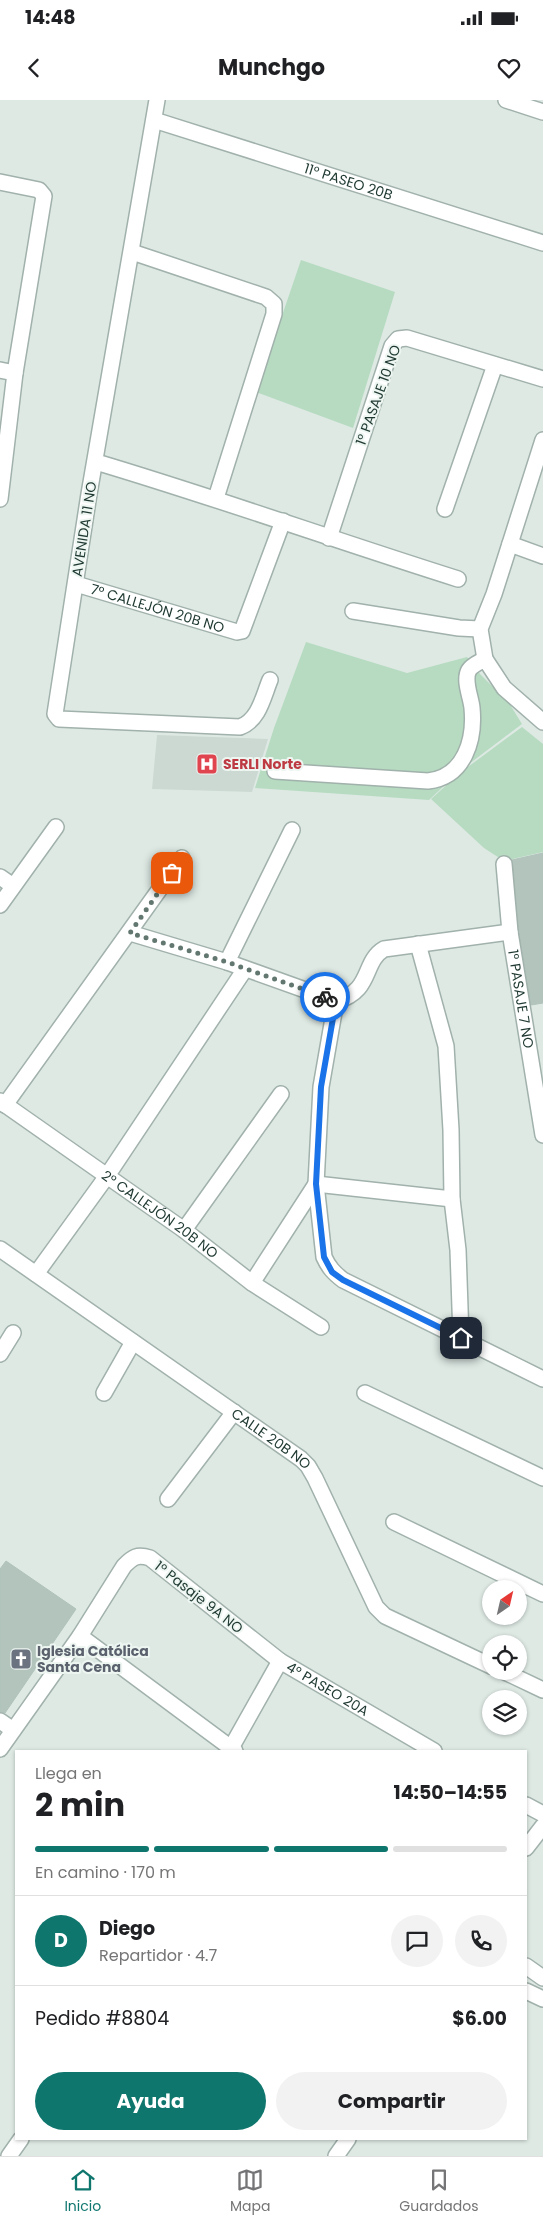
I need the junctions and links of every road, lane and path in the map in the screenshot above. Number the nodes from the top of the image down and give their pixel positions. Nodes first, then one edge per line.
1 (157, 100) edge
2 (506, 100) edge
3 (543, 112) edge
4 (154, 120) junction
5 (0, 182) edge
6 (543, 243) edge
7 (132, 252) junction
8 (495, 365) junction
9 (0, 370) edge
10 (15, 373) junction
11 (543, 379) edge
12 (543, 440) edge
13 (96, 462) junction
14 (216, 498) junction
15 (0, 499) edge
16 (445, 509) dead end
17 (283, 521) junction
18 (329, 538) junction
19 (510, 544) junction
20 (543, 556) edge
21 (458, 579) dead end
22 (76, 584) junction
23 (354, 611) dead end
24 (480, 630) junction
25 (485, 659) junction
26 (270, 680) dead end
27 (543, 722) edge
28 (275, 771) dead end
29 (56, 827) dead end
30 (292, 830) dead end
31 (182, 858) dead end
32 (504, 864) dead end
33 (0, 877) edge
34 (13, 886) junction
35 (0, 905) edge
36 (510, 932) junction
37 (130, 933) junction
38 (418, 944) junction
39 (227, 962) junction
40 (245, 969) junction
41 (336, 1001) junction
42 (281, 1094) dead end
43 (3, 1103) edge
44 (543, 1135) edge
45 (107, 1176) junction
46 (316, 1184) junction
47 (452, 1199) junction
48 (184, 1230) junction
49 (0, 1249) edge
50 (36, 1274) junction
51 (252, 1283) junction
52 (321, 1327) dead end
53 (13, 1333) dead end
54 (461, 1338) junction
55 (133, 1342) junction
56 (0, 1354) edge
57 (543, 1379) edge
58 (104, 1393) dead end
59 (365, 1393) dead end
60 (234, 1412) junction
61 (543, 1478) edge
62 (168, 1499) dead end
63 (394, 1522) dead end
64 (543, 1594) edge
65 (80, 1636) junction
66 (280, 1661) junction
67 (482, 1662) edge
68 (522, 1680) edge
69 (543, 1690) edge
70 (0, 1721) edge
71 (13, 1730) junction
72 (0, 1749) edge
73 (233, 1750) edge
74 (432, 1750) edge
75 (527, 1806) edge
76 (543, 1814) edge
77 (543, 1826) edge
78 (527, 1847) edge
79 (527, 1967) edge
80 (543, 1978) edge
81 (527, 1992) edge
82 (543, 2000) edge
83 (20, 2140) edge
84 (347, 2140) edge
85 (9, 2156) edge
86 (336, 2156) edge

1 - 4 street, AVENIDA 11 NO
2 - 3 street
4 - 6 street, 11° PASEO 20B
4 - 7 street, AVENIDA 11 NO
5 - 10 street
7 - 13 street, AVENIDA 11 NO
7 - 14 street
8 - 11 street, 1° PASAJE 10 NO
8 - 16 street
8 - 18 street, 1° PASAJE 10 NO
9 - 10 street
10 - 15 street
12 - 19 street
13 - 14 street
13 - 22 street, AVENIDA 11 NO
14 - 17 street
17 - 18 street
17 - 22 street, 7° CALLEJÓN 20B NO
18 - 21 street
19 - 20 street
19 - 24 street
22 - 26 street, AVENIDA 11 NO
23 - 24 street
24 - 25 street
25 - 27 street
25 - 28 street
29 - 34 street
30 - 39 street
31 - 37 street
32 - 36 street, 1° PASAJE 7 NO
33 - 34 street
34 - 35 street
36 - 38 street
36 - 44 street, 1° PASAJE 7 NO
37 - 39 street
37 - 43 street
38 - 41 street
38 - 47 street
39 - 40 street
40 - 41 street
40 - 45 street
41 - 46 street
42 - 48 street
43 - 45 street, 2° CALLEJÓN 20B NO
45 - 48 street, 2° CALLEJÓN 20B NO
45 - 50 street
46 - 47 street
46 - 51 street
46 - 54 street
47 - 54 street
48 - 51 street, 2° CALLEJÓN 20B NO
49 - 50 street, CALLE 20B NO
50 - 55 street, CALLE 20B NO
51 - 52 street, 2° CALLEJÓN 20B NO
53 - 56 street
54 - 57 street
55 - 58 street
55 - 60 street, CALLE 20B NO
59 - 61 street
60 - 62 street
60 - 67 street, CALLE 20B NO
63 - 64 street
65 - 66 street, 1º Pasaje 9A NO
65 - 71 street, 1º Pasaje 9A NO
65 - 73 street
66 - 73 street, 4° PASEO 20A
66 - 74 street, 4° PASEO 20A
68 - 69 street
70 - 71 street
71 - 72 street, 1º Pasaje 9A NO
75 - 76 street
77 - 78 street
79 - 80 street
81 - 82 street
83 - 85 street
84 - 86 street

